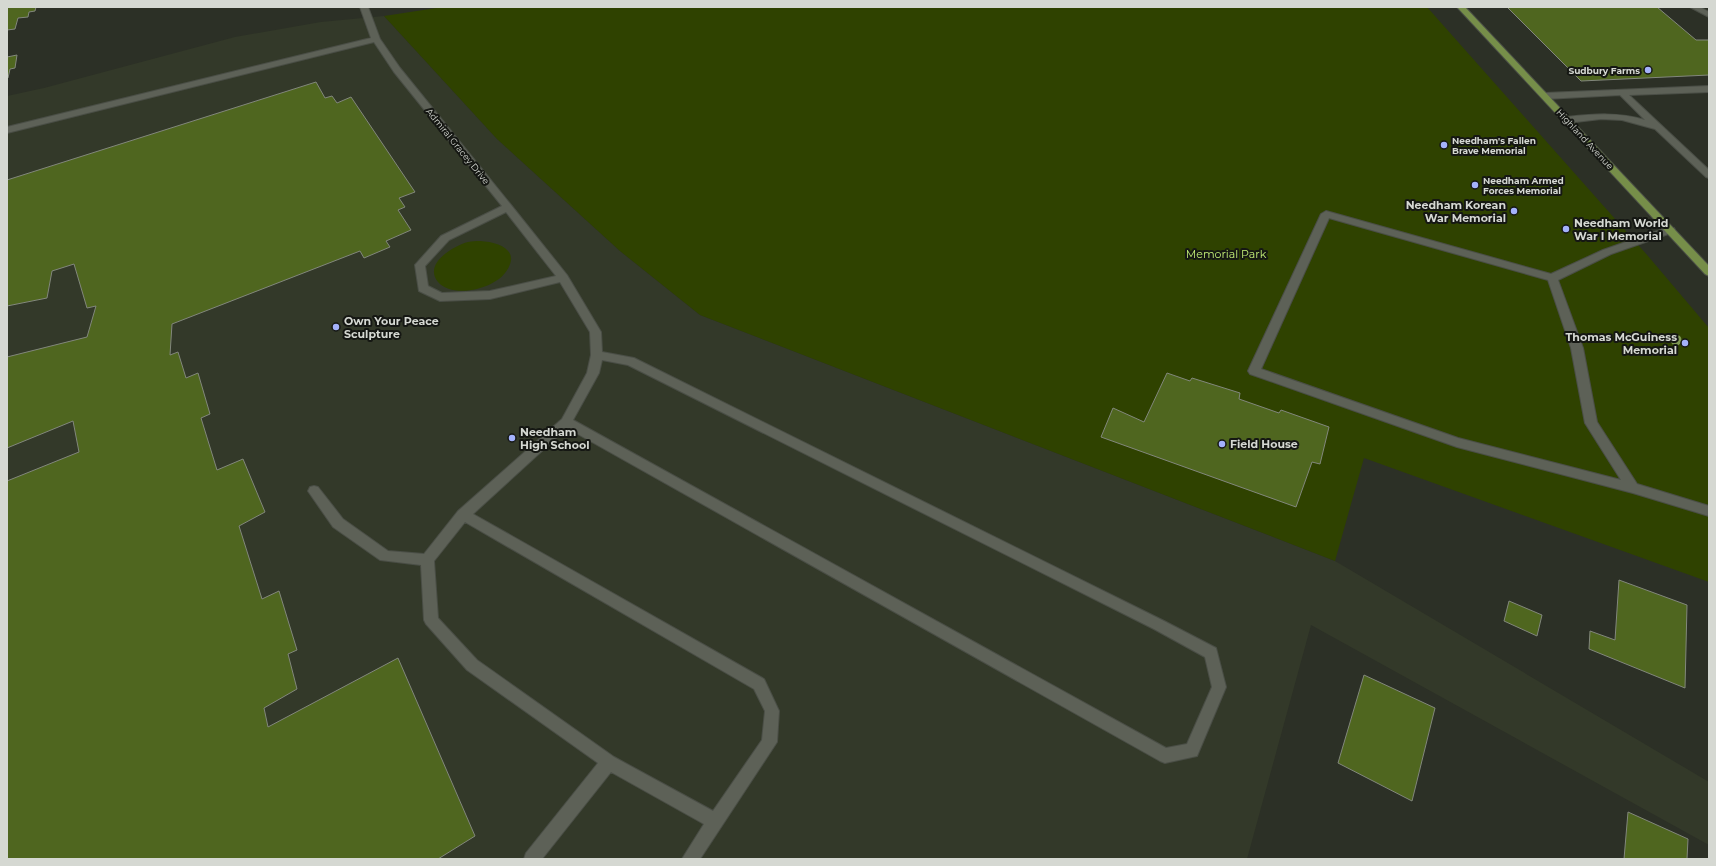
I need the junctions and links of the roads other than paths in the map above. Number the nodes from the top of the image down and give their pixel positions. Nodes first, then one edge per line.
1 (364, 7) edge
2 (1461, 7) edge
3 (1694, 7) edge
4 (1709, 15) edge
5 (376, 39) junction
6 (1709, 89) edge
7 (1622, 93) junction
8 (1545, 96) junction
9 (1567, 120) junction
10 (7, 130) edge
11 (1667, 135) junction
12 (1709, 176) edge
13 (508, 207) junction
14 (1670, 230) junction
15 (1709, 272) edge
16 (563, 278) junction
17 (1552, 278) junction
18 (597, 356) junction
19 (566, 422) junction
20 (1634, 488) junction
21 (314, 491) dead end
22 (1709, 510) edge
23 (463, 515) junction
24 (427, 560) junction
25 (609, 762) junction
26 (716, 822) junction
27 (532, 859) edge
28 (690, 859) edge

1 - 5 street, Admiral Gracey Drive
2 - 8 main road, Highland Avenue
3 - 4 street
5 - 10 street
5 - 13 street, Admiral Gracey Drive
6 - 7 street
7 - 8 street
7 - 11 street
8 - 9 main road, Highland Avenue
9 - 11 street
9 - 14 main road, Highland Avenue
11 - 12 street
13 - 16 street, Admiral Gracey Drive
13 - 16 street
14 - 15 main road, Highland Avenue
14 - 17 street
16 - 18 street, Admiral Gracey Drive
17 - 20 street
17 - 20 street
18 - 19 street, Admiral Gracey Drive
18 - 19 street
19 - 23 street, Admiral Gracey Drive
20 - 22 street
21 - 24 street
23 - 24 street, Admiral Gracey Drive
23 - 26 street
24 - 25 street
25 - 26 street
25 - 27 street
26 - 28 street

